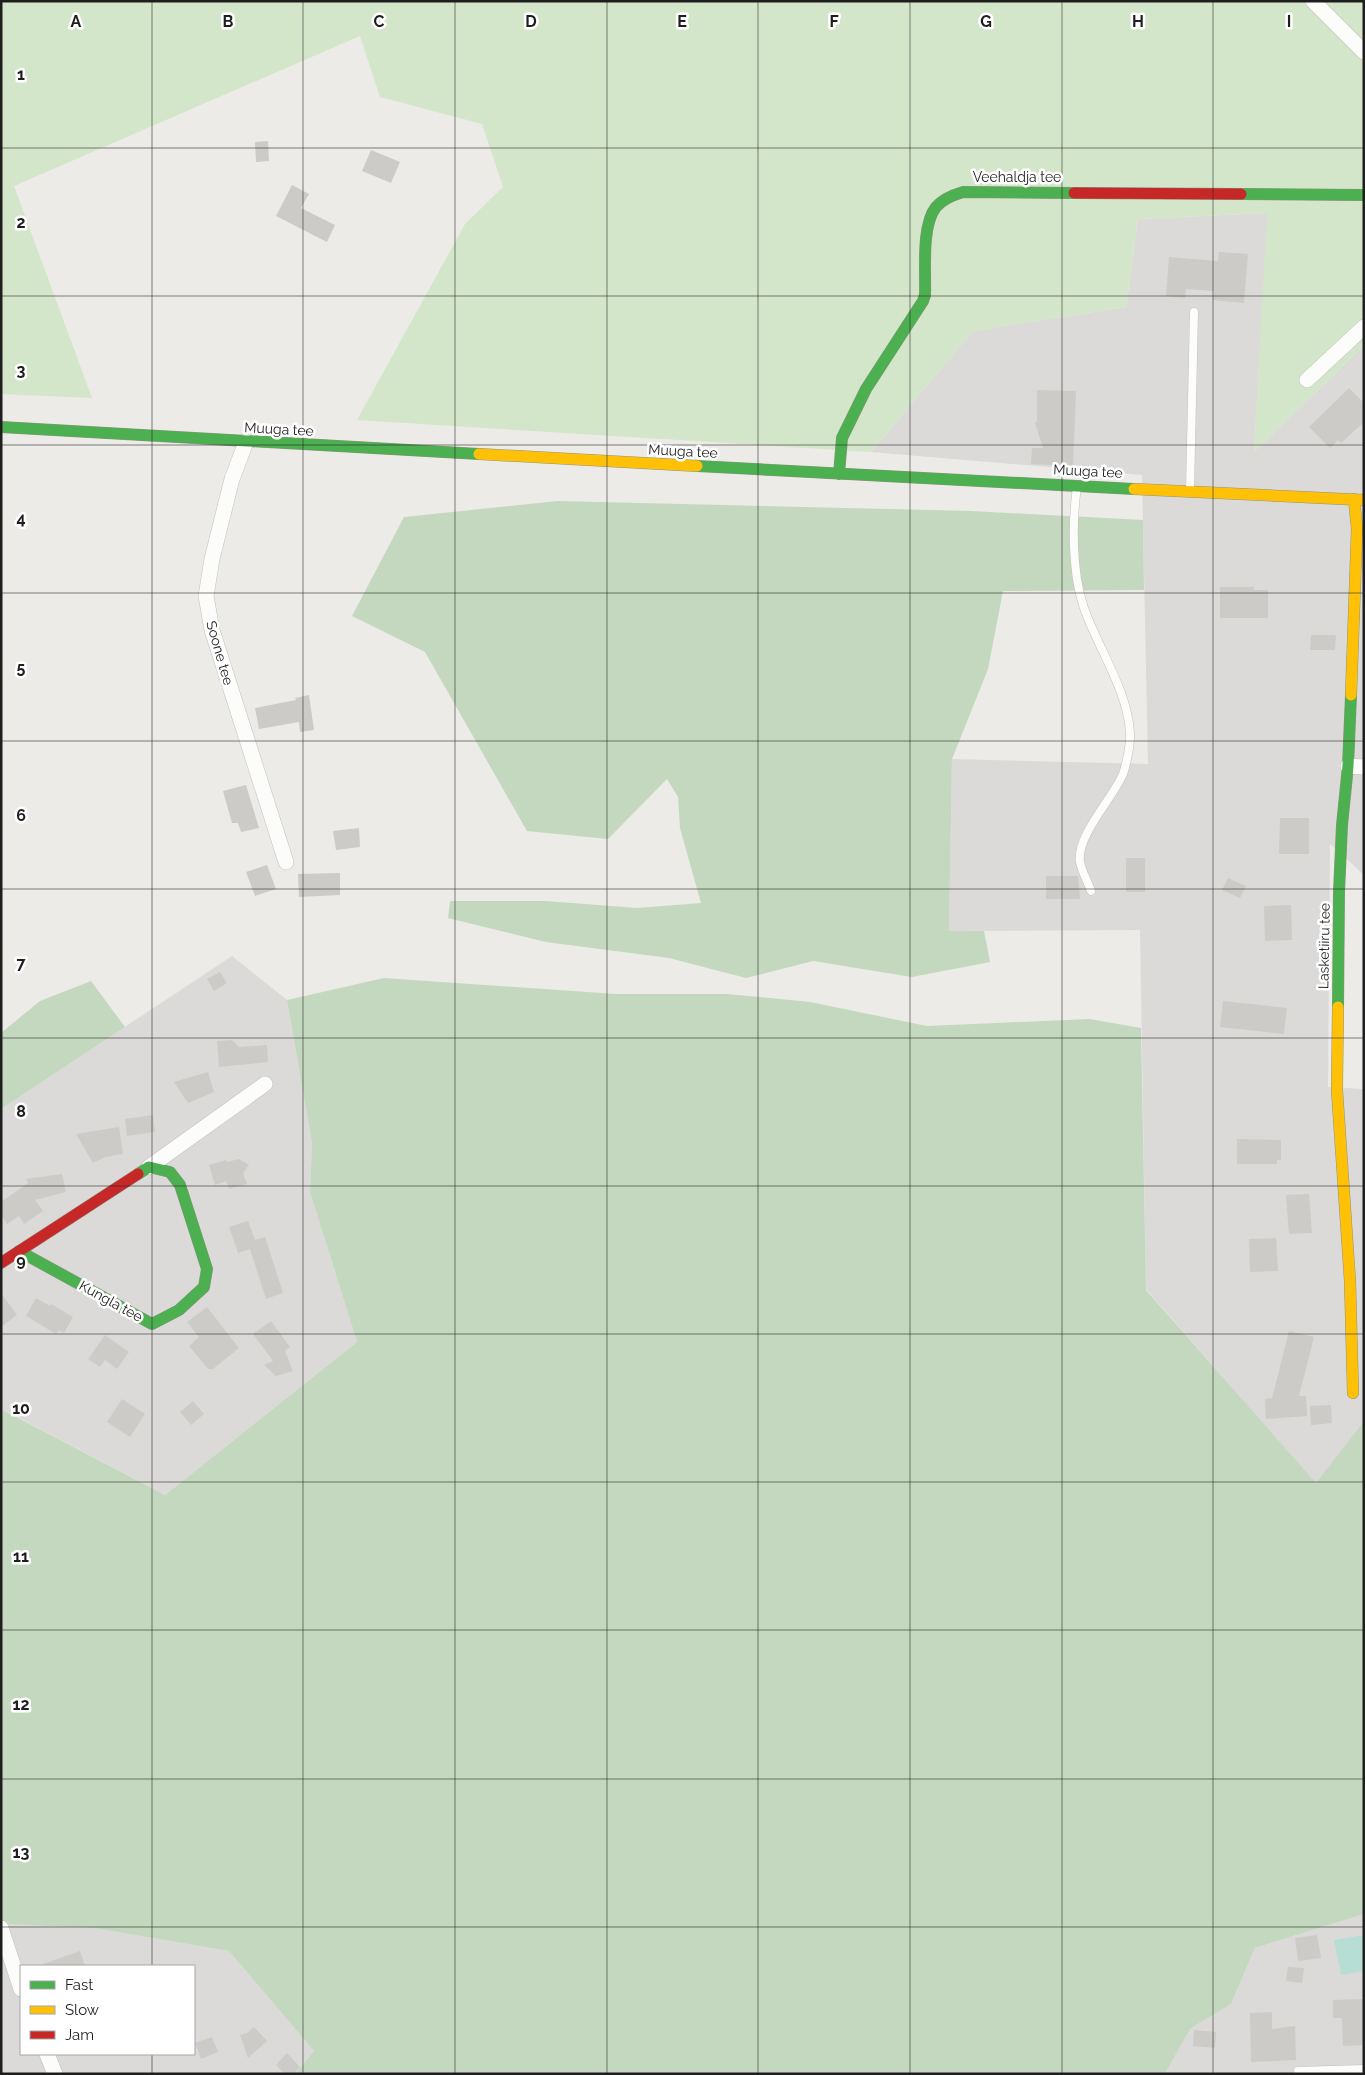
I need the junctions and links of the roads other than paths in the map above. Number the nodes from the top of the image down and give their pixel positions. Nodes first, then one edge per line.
1 (1314, 1) edge
2 (1364, 52) edge
3 (1364, 194) edge
4 (1194, 312) dead end
5 (1364, 327) edge
6 (1307, 380) dead end
7 (1, 427) edge
8 (246, 442) junction
9 (839, 474) junction
10 (1078, 485) junction
11 (1364, 486) edge
12 (1190, 491) junction
13 (1359, 499) edge
14 (1348, 766) junction
15 (1364, 767) edge
16 (286, 862) dead end
17 (1092, 891) dead end
18 (265, 1084) dead end
19 (148, 1167) junction
20 (19, 1251) junction
21 (1, 1263) edge
22 (1354, 1394) dead end
23 (1, 1928) edge
24 (20, 1986) edge
25 (47, 2055) edge
26 (1364, 2069) edge
27 (1298, 2071) dead end
28 (55, 2074) edge

1 - 2 street
3 - 9 street, Veehaldja tee
4 - 12 lane
5 - 6 street
7 - 8 street, Muuga tee
8 - 9 street, Muuga tee
8 - 16 street, Soone tee
9 - 10 street, Muuga tee
10 - 12 street, Muuga tee
10 - 17 lane
11 - 13 street
12 - 13 street, Muuga tee
13 - 14 street, Lasketiiru tee
14 - 15 street
14 - 22 street, Lasketiiru tee
18 - 19 street
19 - 20 street
19 - 20 street, Kungla tee
20 - 21 street
23 - 24 street
25 - 28 street
26 - 27 lane

